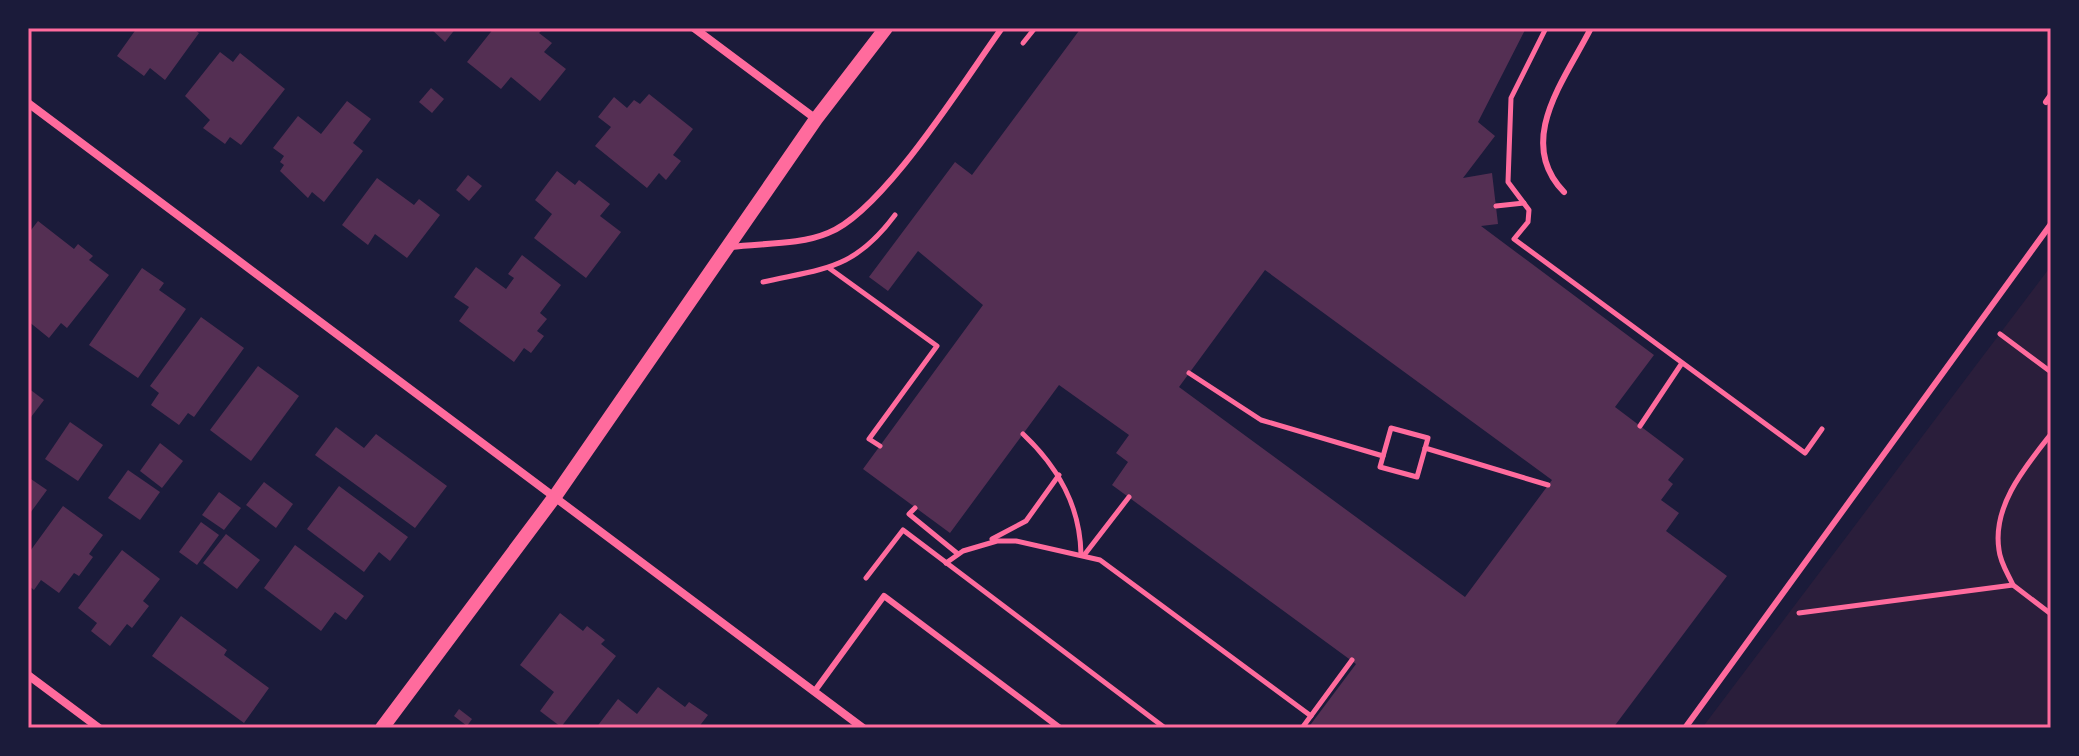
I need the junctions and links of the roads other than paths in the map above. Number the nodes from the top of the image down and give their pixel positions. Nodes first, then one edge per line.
1 (694, 28) edge
2 (886, 28) edge
3 (1002, 28) edge
4 (1591, 28) edge
5 (2051, 95) edge
6 (2046, 102) dead end
7 (28, 103) edge
8 (816, 119) junction
9 (1564, 192) dead end
10 (2051, 224) edge
11 (727, 247) junction
12 (556, 495) junction
13 (28, 675) edge
14 (814, 692) junction
15 (99, 728) edge
16 (382, 728) edge
17 (863, 728) edge
18 (1060, 728) edge
19 (1685, 728) edge

1 - 8 street
2 - 8 street
3 - 11 lane
4 - 9 lane
5 - 6 lane
7 - 12 street
8 - 11 street
10 - 19 lane
11 - 12 street
12 - 14 street
12 - 16 street
13 - 15 street
14 - 17 street
14 - 18 lane

